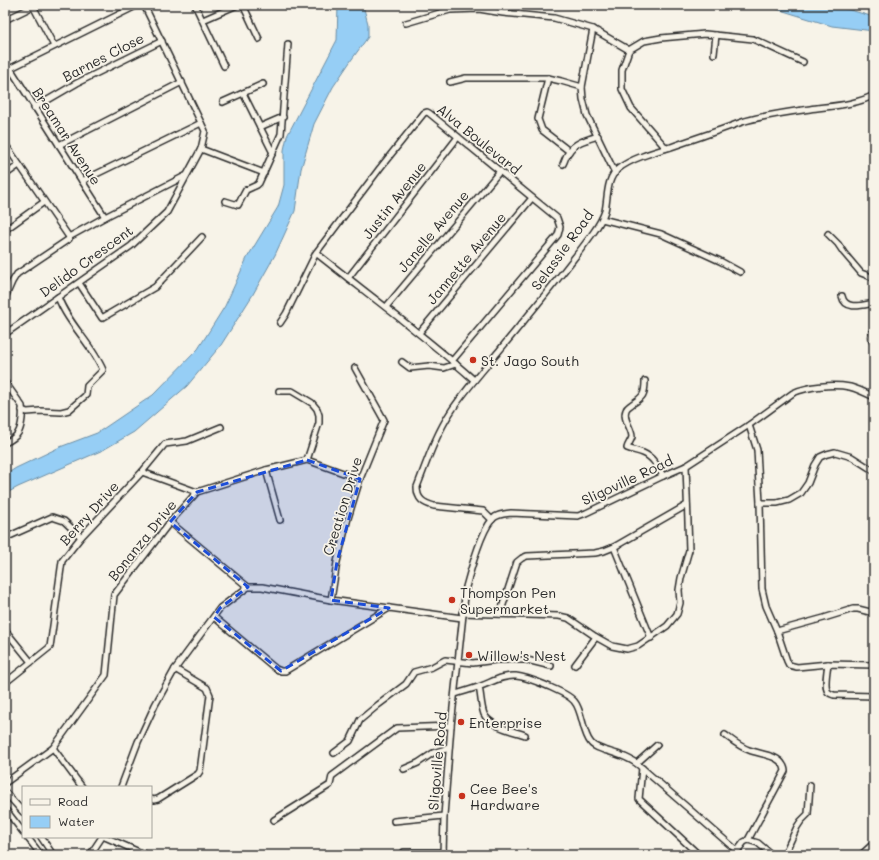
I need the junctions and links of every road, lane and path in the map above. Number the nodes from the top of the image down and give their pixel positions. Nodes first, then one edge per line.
1 (138, 5) edge
2 (144, 5) edge
3 (195, 5) edge
4 (237, 5) edge
5 (243, 5) edge
6 (35, 6) edge
7 (5, 20) edge
8 (203, 20) junction
9 (406, 23) dead end
10 (593, 29) junction
11 (716, 35) junction
12 (259, 39) dead end
13 (162, 41) junction
14 (288, 44) dead end
15 (54, 46) junction
16 (629, 50) junction
17 (714, 54) dead end
18 (803, 62) dead end
19 (224, 66) dead end
20 (7, 70) edge
21 (548, 78) junction
22 (182, 82) junction
23 (450, 82) dead end
24 (263, 84) dead end
25 (582, 87) junction
26 (243, 93) junction
27 (874, 95) edge
28 (223, 102) dead end
29 (34, 108) junction
30 (283, 117) junction
31 (201, 123) junction
32 (260, 127) junction
33 (458, 136) junction
34 (598, 136) junction
35 (5, 144) edge
36 (59, 145) junction
37 (666, 148) junction
38 (201, 149) junction
39 (569, 152) junction
40 (272, 153) junction
41 (563, 164) dead end
42 (19, 165) junction
43 (500, 171) junction
44 (264, 173) junction
45 (615, 173) junction
46 (5, 175) edge
47 (186, 176) junction
48 (82, 182) junction
49 (532, 198) junction
50 (224, 201) dead end
51 (44, 202) junction
52 (105, 216) junction
53 (602, 219) junction
54 (5, 230) edge
55 (828, 234) dead end
56 (69, 237) junction
57 (202, 237) dead end
58 (316, 253) junction
59 (740, 272) dead end
60 (348, 278) junction
61 (874, 278) edge
62 (79, 283) junction
63 (842, 296) dead end
64 (58, 297) junction
65 (5, 298) edge
66 (874, 303) edge
67 (386, 307) junction
68 (280, 323) dead end
69 (874, 329) edge
70 (5, 334) edge
71 (419, 334) junction
72 (874, 343) edge
73 (402, 362) dead end
74 (454, 362) junction
75 (355, 368) dead end
76 (474, 380) junction
77 (645, 381) dead end
78 (5, 382) edge
79 (279, 391) dead end
80 (874, 396) edge
81 (22, 410) junction
82 (749, 425) junction
83 (221, 428) dead end
84 (5, 443) edge
85 (307, 460) junction
86 (686, 466) junction
87 (266, 470) junction
88 (874, 471) edge
89 (142, 472) junction
90 (663, 476) junction
91 (360, 479) junction
92 (196, 492) junction
93 (760, 503) junction
94 (687, 505) junction
95 (280, 520) dead end
96 (492, 520) junction
97 (170, 522) junction
98 (82, 537) junction
99 (5, 538) edge
100 (614, 547) junction
101 (248, 587) junction
102 (331, 600) junction
103 (389, 608) junction
104 (874, 613) edge
105 (500, 614) junction
106 (462, 615) junction
107 (214, 617) junction
108 (5, 630) edge
109 (777, 631) junction
110 (596, 637) junction
111 (652, 638) junction
112 (458, 661) junction
113 (30, 662) junction
114 (575, 664) dead end
115 (828, 664) junction
116 (874, 665) edge
117 (551, 666) dead end
118 (175, 669) junction
119 (5, 682) edge
120 (479, 687) junction
121 (455, 694) junction
122 (874, 696) edge
123 (451, 726) junction
124 (525, 735) dead end
125 (725, 735) dead end
126 (657, 745) dead end
127 (53, 748) junction
128 (449, 748) junction
129 (334, 753) dead end
130 (637, 763) junction
131 (642, 768) junction
132 (404, 769) dead end
133 (5, 783) edge
134 (810, 785) dead end
135 (81, 786) edge
136 (122, 786) edge
137 (5, 792) edge
138 (152, 799) edge
139 (5, 809) edge
140 (22, 811) edge
141 (444, 816) junction
142 (274, 820) dead end
143 (394, 821) dead end
144 (22, 831) edge
145 (28, 838) edge
146 (42, 838) edge
147 (101, 838) edge
148 (107, 838) edge
149 (748, 840) junction
150 (874, 843) edge
151 (404, 852) dead end
152 (443, 853) edge
153 (41, 855) edge
154 (53, 855) edge
155 (90, 855) edge
156 (146, 855) edge
157 (699, 855) edge
158 (772, 855) edge
159 (784, 855) edge
160 (861, 855) edge

1 - 15 street
2 - 13 street, Delido Crescent
3 - 8 street
4 - 8 street
5 - 12 street
6 - 7 street
6 - 15 street
8 - 19 street
9 - 10 street
10 - 16 street
10 - 25 street
11 - 16 street
11 - 17 street
11 - 18 street
13 - 22 street, Delido Crescent
13 - 29 street, Barnes Close
14 - 30 street
15 - 20 street
16 - 37 street
20 - 29 street, Breamar Avenue
21 - 23 street
21 - 25 street
21 - 39 street
22 - 31 street, Delido Crescent
22 - 36 street
24 - 26 street
25 - 34 street
26 - 28 street
26 - 32 street
27 - 37 street
29 - 36 street, Breamar Avenue
30 - 32 street
30 - 40 street
31 - 38 street, Delido Crescent
31 - 48 street
32 - 40 street
33 - 43 street, Alva Boulevard
33 - 58 street, Alva Boulevard
33 - 60 street, Justin Avenue
34 - 39 street
34 - 45 street
35 - 42 street
36 - 48 street, Breamar Avenue
37 - 45 street
38 - 44 street
38 - 47 street, Delido Crescent
39 - 41 street
40 - 44 street
42 - 46 street
42 - 51 street
43 - 49 street, Alva Boulevard
43 - 67 street, Janelle Avenue
44 - 50 street
45 - 53 street, Selassie Road
47 - 52 street
47 - 62 street, Delido Crescent
48 - 52 street, Breamar Avenue
49 - 71 street, Jannette Avenue
49 - 74 street, Alva Boulevard
51 - 54 street
51 - 56 street
52 - 56 street
53 - 59 street
53 - 76 street, Selassie Road
55 - 61 street
56 - 65 street
57 - 62 street
58 - 60 street
58 - 68 street
60 - 67 street
62 - 64 street, Delido Crescent
63 - 66 street
64 - 70 street, Delido Crescent
64 - 81 street
67 - 71 street
69 - 72 street
71 - 74 street
73 - 74 street
74 - 76 street
75 - 91 street, Creation Drive
76 - 96 street, Selassie Road
77 - 90 street
78 - 81 street
79 - 85 street
80 - 82 street, Sligoville Road
81 - 84 street
82 - 86 street, Sligoville Road
82 - 93 street
83 - 89 street, Berry Drive
85 - 87 street
85 - 91 street
86 - 90 street, Sligoville Road
86 - 94 street
87 - 92 street
87 - 95 street
88 - 93 street
89 - 92 street
89 - 98 street, Berry Drive
90 - 96 street, Sligoville Road
91 - 102 street, Creation Drive
92 - 97 street, Bonanza Drive
93 - 109 street
94 - 100 street
94 - 111 street
96 - 106 street, Sligoville Road
97 - 101 street
97 - 127 street, Bonanza Drive
98 - 99 street
98 - 113 street, Berry Drive
100 - 105 street
100 - 111 street
101 - 102 street
101 - 107 street
102 - 103 street
103 - 106 street
103 - 107 street
104 - 109 street
105 - 106 street
105 - 110 street
106 - 112 street, Sligoville Road
107 - 118 street
108 - 113 street
109 - 115 street
110 - 111 street
110 - 114 street
112 - 117 street
112 - 121 street, Sligoville Road
112 - 129 street
113 - 119 street, Berry Drive
115 - 116 street
115 - 122 street
118 - 136 street
118 - 138 street
120 - 121 street
120 - 124 street
120 - 130 street
121 - 123 street, Sligoville Road
123 - 128 street, Sligoville Road
123 - 142 street
125 - 149 street
126 - 130 street
127 - 133 street, Bonanza Drive
127 - 135 street
128 - 132 street
128 - 141 street, Sligoville Road
130 - 131 street
131 - 149 street
131 - 157 street
134 - 159 street
137 - 140 street
139 - 144 street
141 - 143 street
141 - 152 street, Sligoville Road
145 - 153 street
146 - 154 street
147 - 155 street
148 - 156 street
149 - 158 street
150 - 160 street
151 - 152 street

